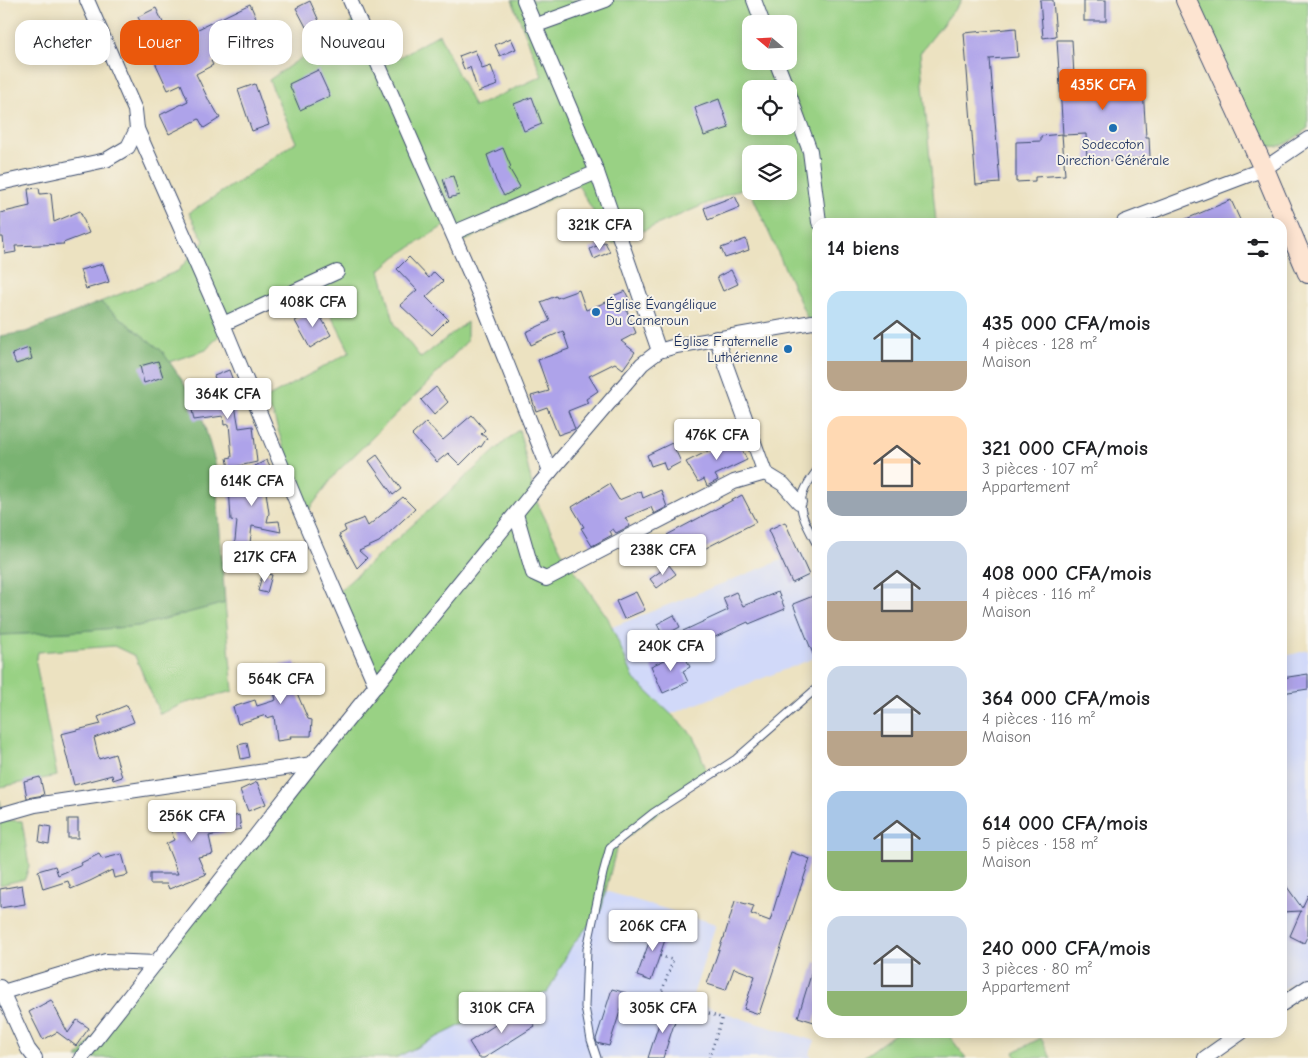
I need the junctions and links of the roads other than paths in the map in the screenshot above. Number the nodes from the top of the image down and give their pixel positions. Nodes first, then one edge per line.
1 (87, 0) edge
2 (350, 0) edge
3 (524, 0) edge
4 (606, 0) edge
5 (754, 0) edge
6 (1186, 0) edge
7 (759, 15) edge
8 (534, 26) junction
9 (797, 116) edge
10 (137, 128) junction
11 (1308, 140) edge
12 (1264, 169) junction
13 (597, 172) junction
14 (0, 183) edge
15 (819, 218) edge
16 (1135, 218) edge
17 (1285, 218) edge
18 (1287, 223) edge
19 (453, 233) junction
20 (336, 272) dead end
21 (1308, 273) edge
22 (812, 322) edge
23 (223, 324) junction
24 (716, 338) junction
25 (659, 351) junction
26 (550, 472) junction
27 (765, 473) junction
28 (812, 476) edge
29 (800, 502) junction
30 (516, 514) junction
31 (812, 536) edge
32 (376, 686) junction
33 (812, 692) edge
34 (312, 764) junction
35 (0, 815) edge
36 (156, 963) junction
37 (1308, 987) edge
38 (1, 990) edge
39 (1287, 1001) edge
40 (1233, 1038) edge
41 (35, 1058) edge
42 (81, 1058) edge
43 (597, 1058) edge
44 (1205, 1058) edge

1 - 10 street
2 - 19 street
3 - 8 street
4 - 8 street
5 - 7 street
6 - 12 main road
8 - 13 street
9 - 15 street
10 - 14 street
10 - 23 street
11 - 12 street
12 - 16 street
12 - 17 main road
13 - 19 street
13 - 25 street
18 - 21 main road
19 - 26 street
20 - 23 street
22 - 24 street
23 - 32 street
24 - 25 street
24 - 27 street
25 - 26 street
26 - 30 street
27 - 29 street
27 - 30 street
28 - 29 lane
29 - 31 lane
30 - 32 street
32 - 34 street
33 - 43 lane
34 - 35 street
34 - 36 street
36 - 38 street
36 - 42 street
37 - 39 street
38 - 41 street
40 - 44 street

